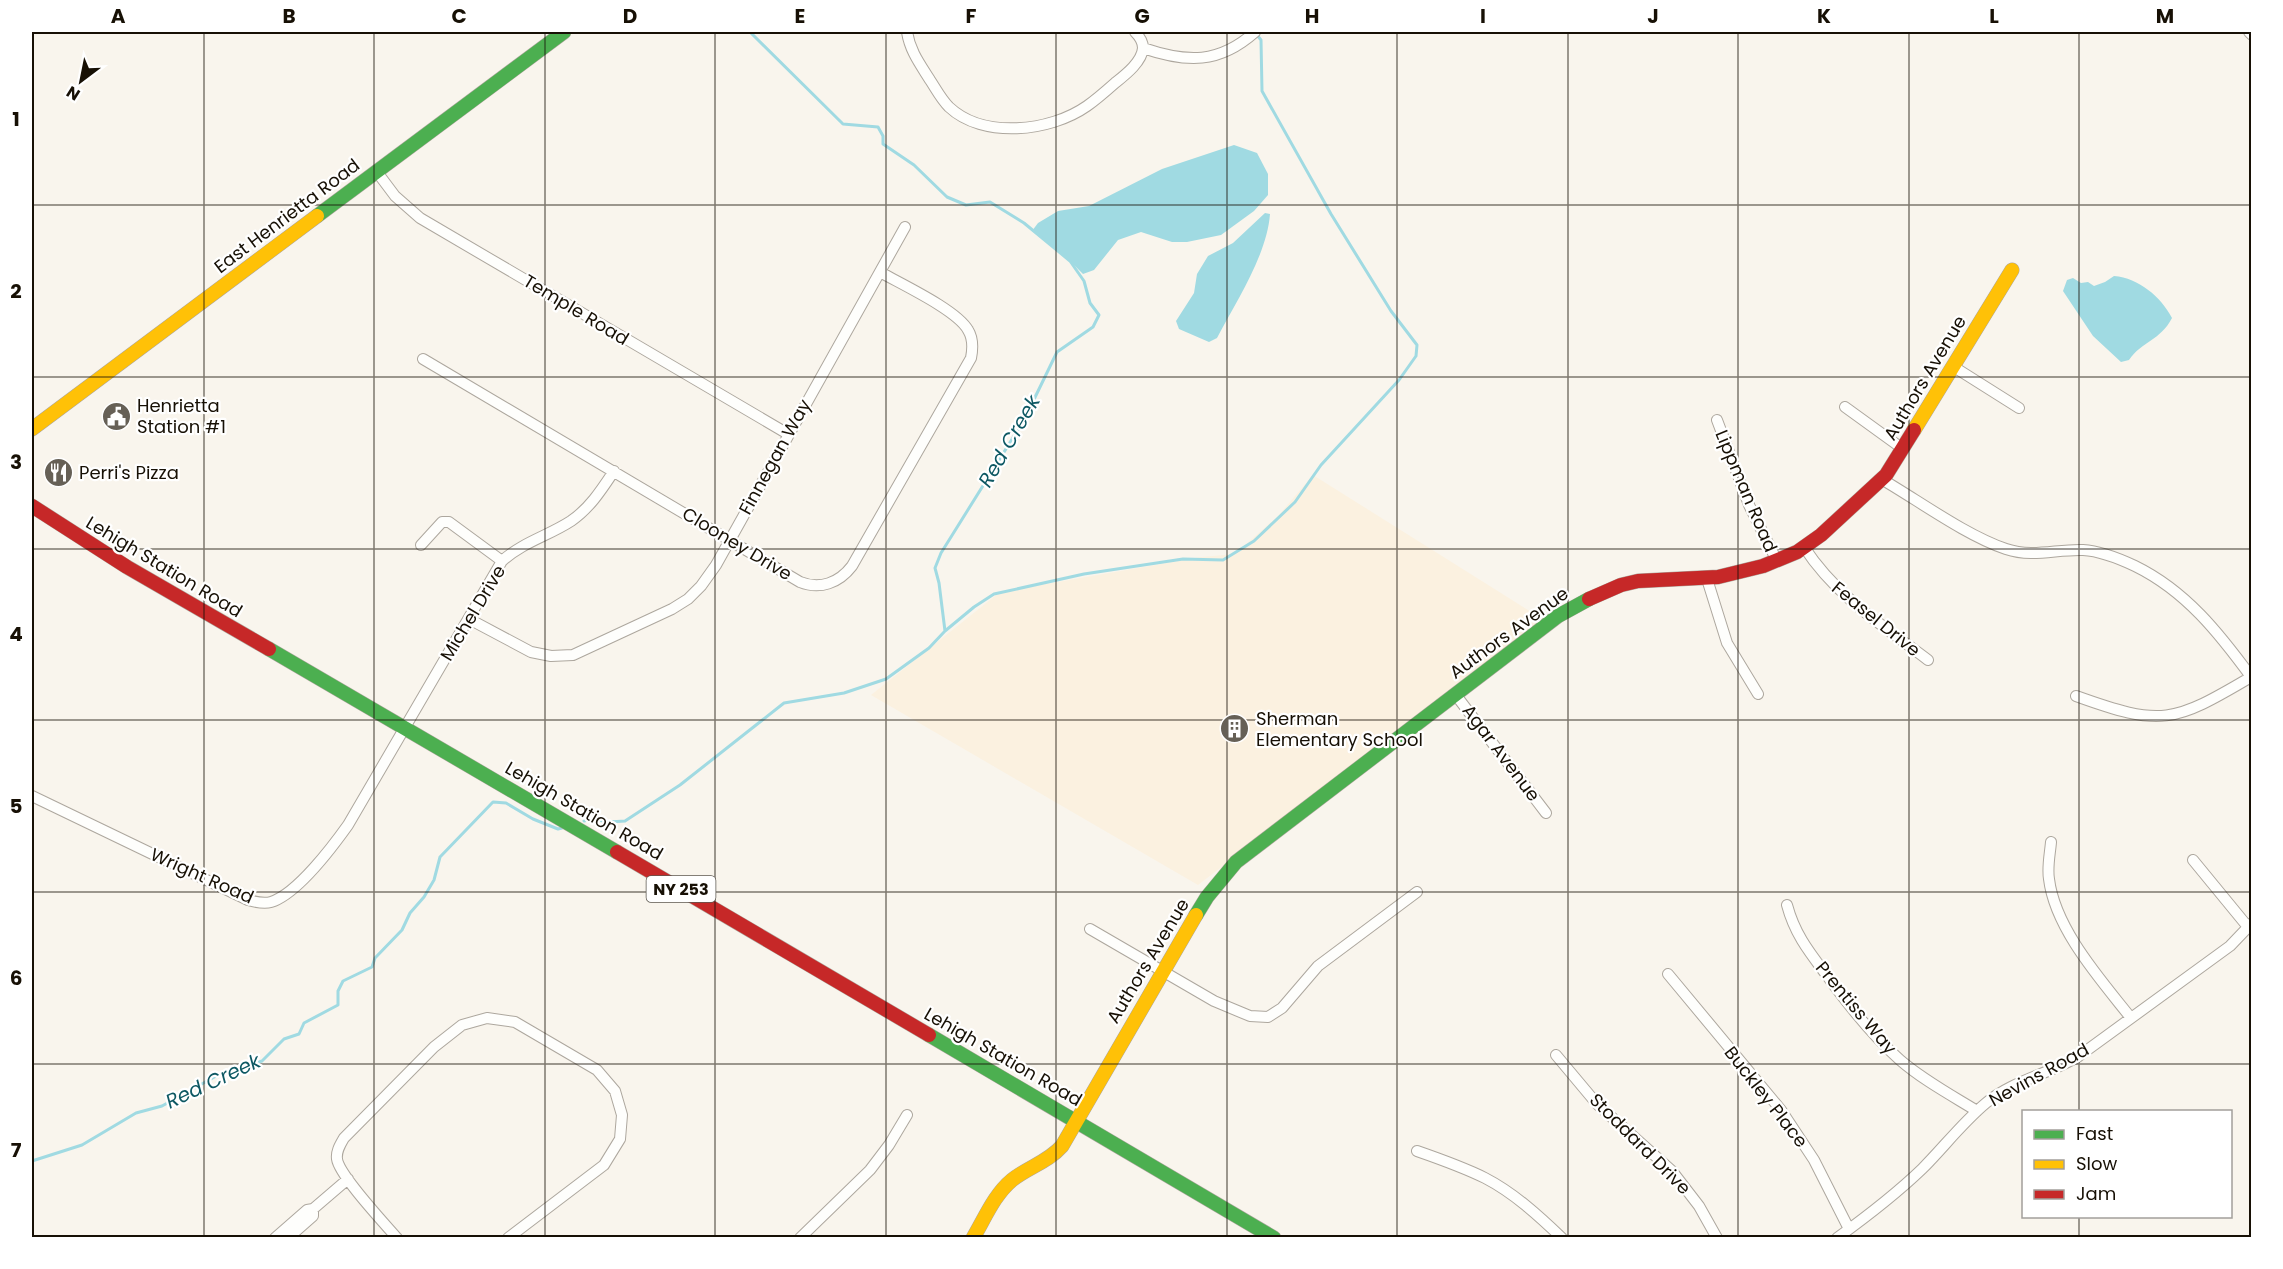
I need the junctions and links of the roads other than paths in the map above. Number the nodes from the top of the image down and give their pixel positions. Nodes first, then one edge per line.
1 (564, 32) edge
2 (907, 32) edge
3 (1135, 32) edge
4 (1254, 32) edge
5 (2249, 32) edge
6 (2252, 35) edge
7 (1143, 48) junction
8 (377, 172) junction
9 (905, 227) dead end
10 (2012, 270) dead end
11 (880, 272) junction
12 (423, 359) dead end
13 (1954, 368) junction
14 (1845, 407) dead end
15 (2019, 408) dead end
16 (1716, 420) dead end
17 (32, 429) edge
18 (788, 434) junction
19 (1903, 449) junction
20 (614, 471) junction
21 (1883, 480) junction
22 (32, 506) edge
23 (729, 541) junction
24 (421, 545) dead end
25 (1804, 547) junction
26 (502, 561) junction
27 (1777, 561) junction
28 (1707, 579) junction
29 (469, 619) junction
30 (1928, 660) dead end
31 (2251, 677) edge
32 (1455, 694) junction
33 (1758, 694) dead end
34 (2076, 696) dead end
35 (405, 728) junction
36 (32, 796) edge
37 (1546, 813) dead end
38 (2051, 842) dead end
39 (2193, 860) dead end
40 (1417, 892) dead end
41 (1787, 905) dead end
42 (2250, 925) edge
43 (1090, 929) dead end
44 (1163, 971) junction
45 (1668, 974) dead end
46 (2131, 1018) junction
47 (1556, 1055) dead end
48 (1977, 1112) junction
49 (907, 1115) dead end
50 (1076, 1119) junction
51 (1417, 1151) dead end
52 (348, 1179) junction
53 (313, 1209) junction
54 (1849, 1229) junction
55 (275, 1238) edge
56 (288, 1238) edge
57 (397, 1238) edge
58 (508, 1238) edge
59 (800, 1238) edge
60 (973, 1238) edge
61 (1274, 1238) edge
62 (1562, 1238) edge
63 (1717, 1238) edge
64 (1837, 1238) edge

1 - 8 main road, East Henrietta Road
2 - 7 street
3 - 7 street
4 - 7 street
5 - 6 street
8 - 17 main road, East Henrietta Road
8 - 18 street, Temple Road
9 - 11 street, Finnegan Way
10 - 13 main road, Authors Avenue
11 - 18 street, Finnegan Way
11 - 23 street, Clooney Drive
12 - 20 street, Clooney Drive
13 - 15 street
13 - 19 main road, Authors Avenue
14 - 19 street
16 - 27 street, Lippman Road
18 - 23 street, Finnegan Way
19 - 21 main road, Authors Avenue
20 - 23 street, Clooney Drive
20 - 26 street, Michel Drive
21 - 25 main road, Authors Avenue
21 - 31 street
22 - 35 main road, Lehigh Station Road / NY 253
23 - 29 street, Finnegan Way
24 - 26 street
25 - 27 main road, Authors Avenue
25 - 30 street, Feasel Drive
26 - 29 street, Michel Drive
27 - 28 main road, Authors Avenue
28 - 32 main road, Authors Avenue
28 - 33 street
29 - 35 street, Michel Drive
31 - 34 street
32 - 37 street, Agar Avenue
32 - 44 main road, Authors Avenue
35 - 36 street, Wright Road
35 - 50 main road, Lehigh Station Road / NY 253
38 - 46 street
39 - 42 street
40 - 44 street
41 - 48 street, Prentiss Way
42 - 46 street, Nevins Road
43 - 44 street
44 - 50 main road, Authors Avenue
45 - 54 street, Buckley Place
46 - 48 street, Nevins Road
47 - 63 street, Stoddard Drive
48 - 54 street, Nevins Road
49 - 59 street
50 - 60 main road, Authors Avenue
50 - 61 main road, Lehigh Station Road / NY 253
51 - 62 street
52 - 53 street
52 - 57 street
52 - 58 street
53 - 55 street
53 - 56 street
54 - 64 street, Nevins Road

